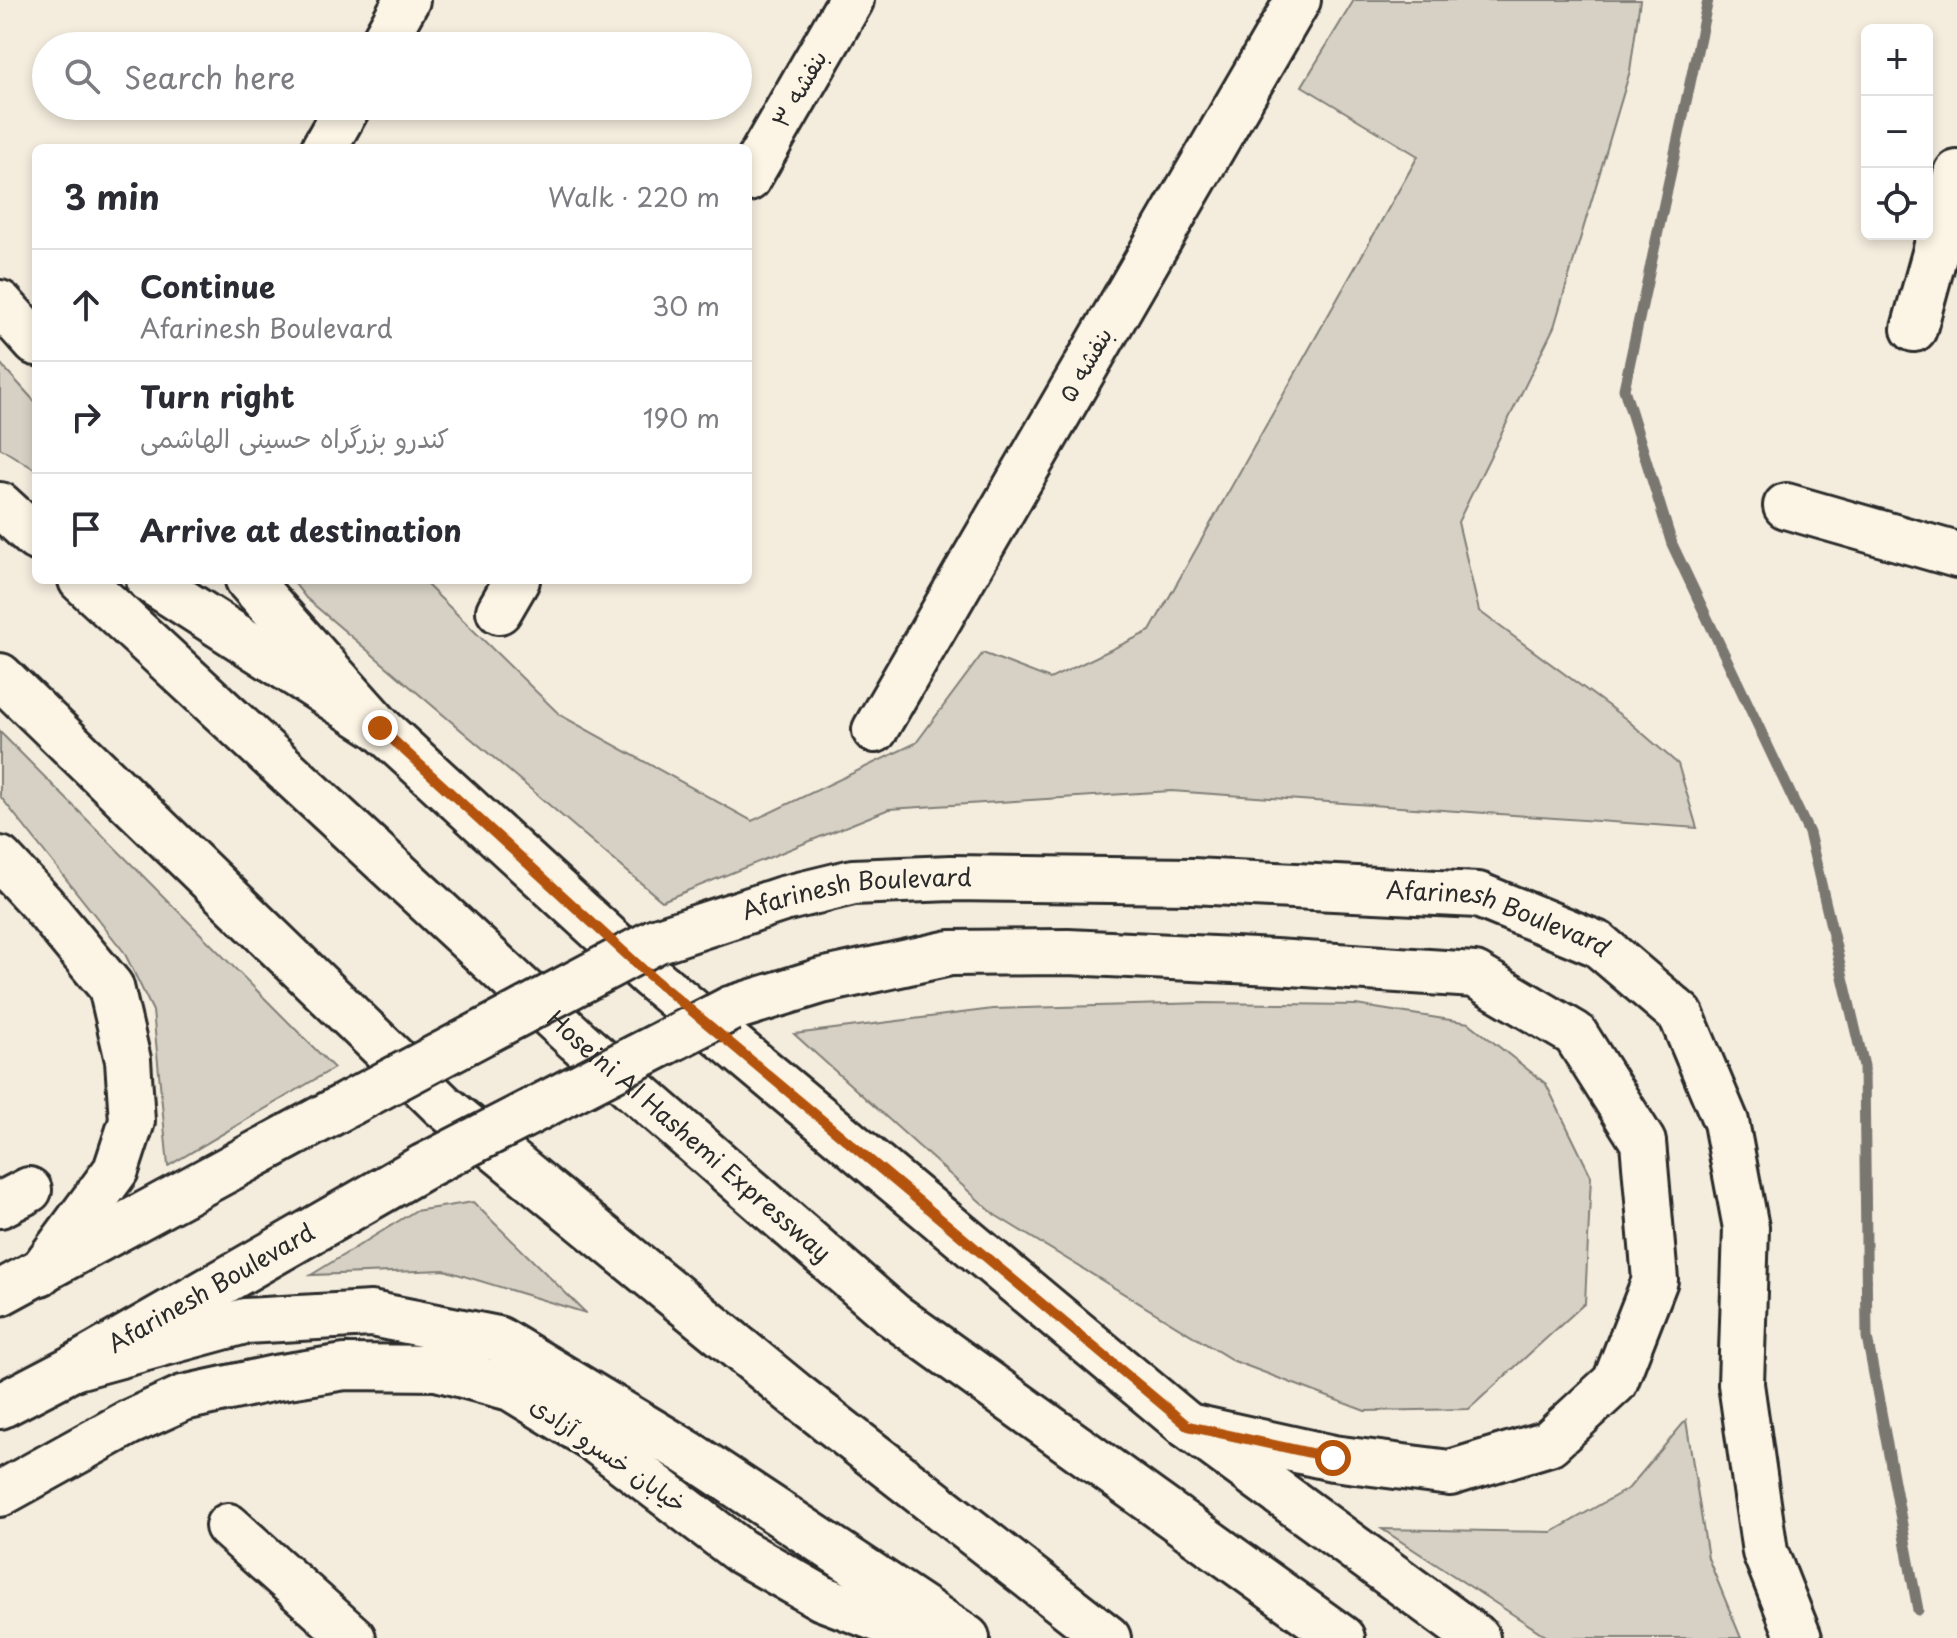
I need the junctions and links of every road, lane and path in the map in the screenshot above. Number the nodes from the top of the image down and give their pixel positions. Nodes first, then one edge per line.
1 (407, 0) edge
2 (851, 0) edge
3 (1298, 0) edge
4 (389, 32) edge
5 (340, 120) edge
6 (326, 144) edge
7 (752, 172) edge
8 (1957, 173) edge
9 (0, 303) edge
10 (1914, 329) dead end
11 (32, 339) edge
12 (0, 484) edge
13 (0, 505) edge
14 (32, 505) edge
15 (1786, 506) dead end
16 (32, 534) edge
17 (1957, 555) edge
18 (85, 584) edge
19 (155, 584) edge
20 (252, 584) edge
21 (0, 676) edge
22 (380, 728) junction
23 (875, 730) dead end
24 (0, 859) edge
25 (40, 1273) junction
26 (0, 1293) edge
27 (73, 1368) junction
28 (0, 1406) edge
29 (1188, 1426) junction
30 (0, 1494) edge
31 (228, 1526) dead end
32 (353, 1638) edge
33 (928, 1638) edge
34 (967, 1638) edge
35 (1108, 1638) edge
36 (1342, 1638) edge
37 (1477, 1638) edge
38 (1799, 1638) edge

1 - 4 main road
2 - 7 main road, بنفشه ۳
3 - 23 main road, بنفشه ۵
5 - 6 main road
8 - 10 main road
9 - 11 main road
12 - 14 main road
13 - 16 main road
15 - 17 main road
18 - 36 main road, Hoseini Al Hashemi Expressway
19 - 22 main road
20 - 22 main road
21 - 35 main road
22 - 29 main road
24 - 25 main road
25 - 26 main road
25 - 38 main road, Afarinesh Boulevard, bridge
27 - 28 main road, Afarinesh Boulevard
27 - 29 main road, Afarinesh Boulevard, bridge
27 - 34 main road
29 - 37 main road
30 - 33 main road, خیابان خسرو آزادی
31 - 32 main road

